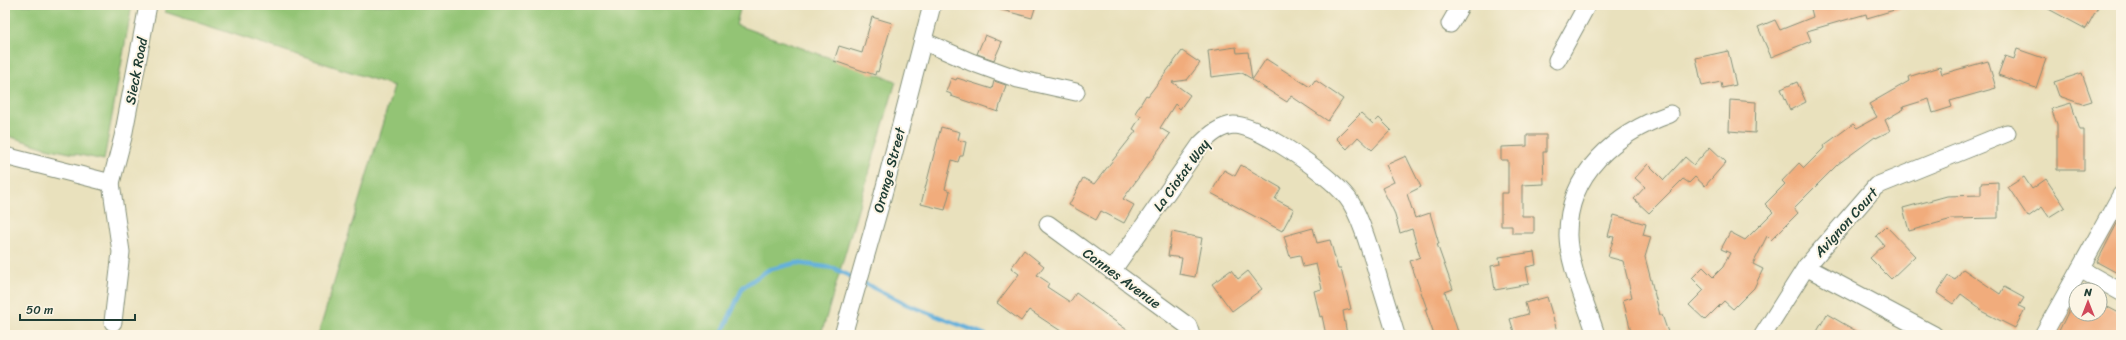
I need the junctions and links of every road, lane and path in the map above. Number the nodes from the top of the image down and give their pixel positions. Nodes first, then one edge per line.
1 (148, 5) edge
2 (932, 5) edge
3 (1461, 5) edge
4 (1587, 5) edge
5 (1450, 24) dead end
6 (923, 41) junction
7 (1557, 60) dead end
8 (1076, 92) dead end
9 (1670, 114) dead end
10 (2007, 133) dead end
11 (5, 156) edge
12 (111, 184) junction
13 (2121, 194) edge
14 (1048, 224) dead end
15 (1806, 267) junction
16 (2080, 269) junction
17 (1112, 271) junction
18 (2121, 292) edge
19 (113, 322) dead end
20 (843, 335) edge
21 (1191, 335) edge
22 (1396, 335) edge
23 (1596, 335) edge
24 (1763, 335) edge
25 (1934, 335) edge
26 (2044, 335) edge

1 - 12 street, Sieck Road
2 - 6 street, Orange Street
3 - 5 street
4 - 7 street
6 - 8 street
6 - 20 street, Orange Street
9 - 23 street
10 - 15 street, Avignon Court
11 - 12 street
12 - 19 street
13 - 16 street
14 - 17 street, Cannes Avenue
15 - 24 street, Avignon Court
15 - 25 street
16 - 18 street
16 - 26 street
17 - 21 street, Cannes Avenue
17 - 22 street, La Ciotat Way

